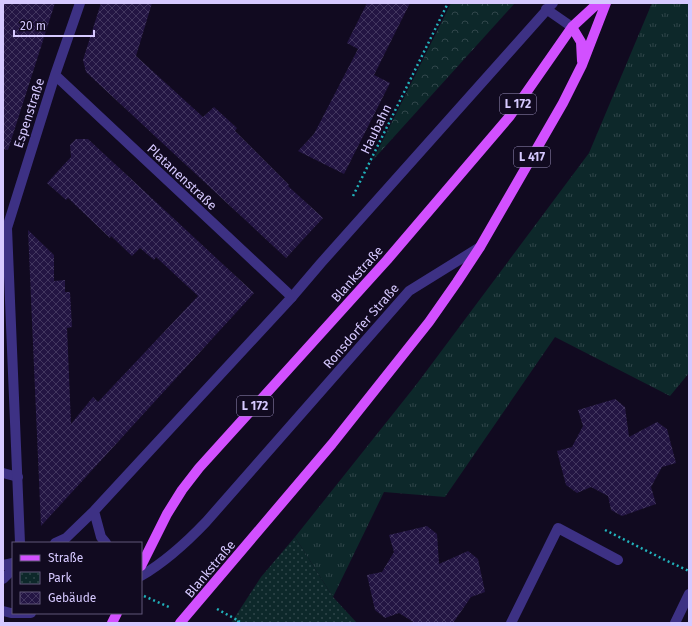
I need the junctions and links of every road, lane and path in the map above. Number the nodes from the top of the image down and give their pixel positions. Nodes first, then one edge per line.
1 (80, 3) edge
2 (448, 3) edge
3 (598, 3) edge
4 (606, 3) edge
5 (550, 6) edge
6 (572, 27) junction
7 (582, 65) junction
8 (55, 75) junction
9 (353, 197) dead end
10 (480, 247) junction
11 (292, 296) junction
12 (3, 474) edge
13 (18, 477) junction
14 (94, 511) junction
15 (20, 542) edge
16 (57, 542) edge
17 (105, 542) edge
18 (641, 548) dead end
19 (618, 560) dead end
20 (142, 564) edge
21 (142, 566) edge
22 (153, 569) junction
23 (12, 570) edge
24 (689, 571) edge
25 (142, 575) edge
26 (3, 579) edge
27 (689, 594) edge
28 (144, 596) dead end
29 (201, 600) junction
30 (172, 608) dead end
31 (116, 614) edge
32 (112, 623) edge
33 (180, 623) edge
34 (237, 623) edge
35 (511, 623) edge
36 (674, 623) edge

1 - 8 street, Espenstraße
2 - 9 path, Haubahn
3 - 6 main road, Blankstraße / L 172
4 - 7 main road, Ronsdorfer Straße / L 417
5 - 6 street
5 - 11 street
6 - 7 main road
6 - 20 main road, Blankstraße / L 172
7 - 10 main road, Ronsdorfer Straße / L 417
8 - 11 street, Platanenstraße
8 - 13 street, Espenstraße
10 - 22 street, Ronsdorfer Straße / L 417
10 - 29 main road, Blankstraße
11 - 14 street
12 - 13 street
13 - 15 street, Espenstraße
14 - 16 street
14 - 17 street
18 - 24 path
19 - 35 street
21 - 22 street
22 - 25 street, Ronsdorfer Straße / L 417
23 - 26 street
27 - 36 street
28 - 30 path
29 - 33 main road, Blankstraße
29 - 34 path
31 - 32 main road

